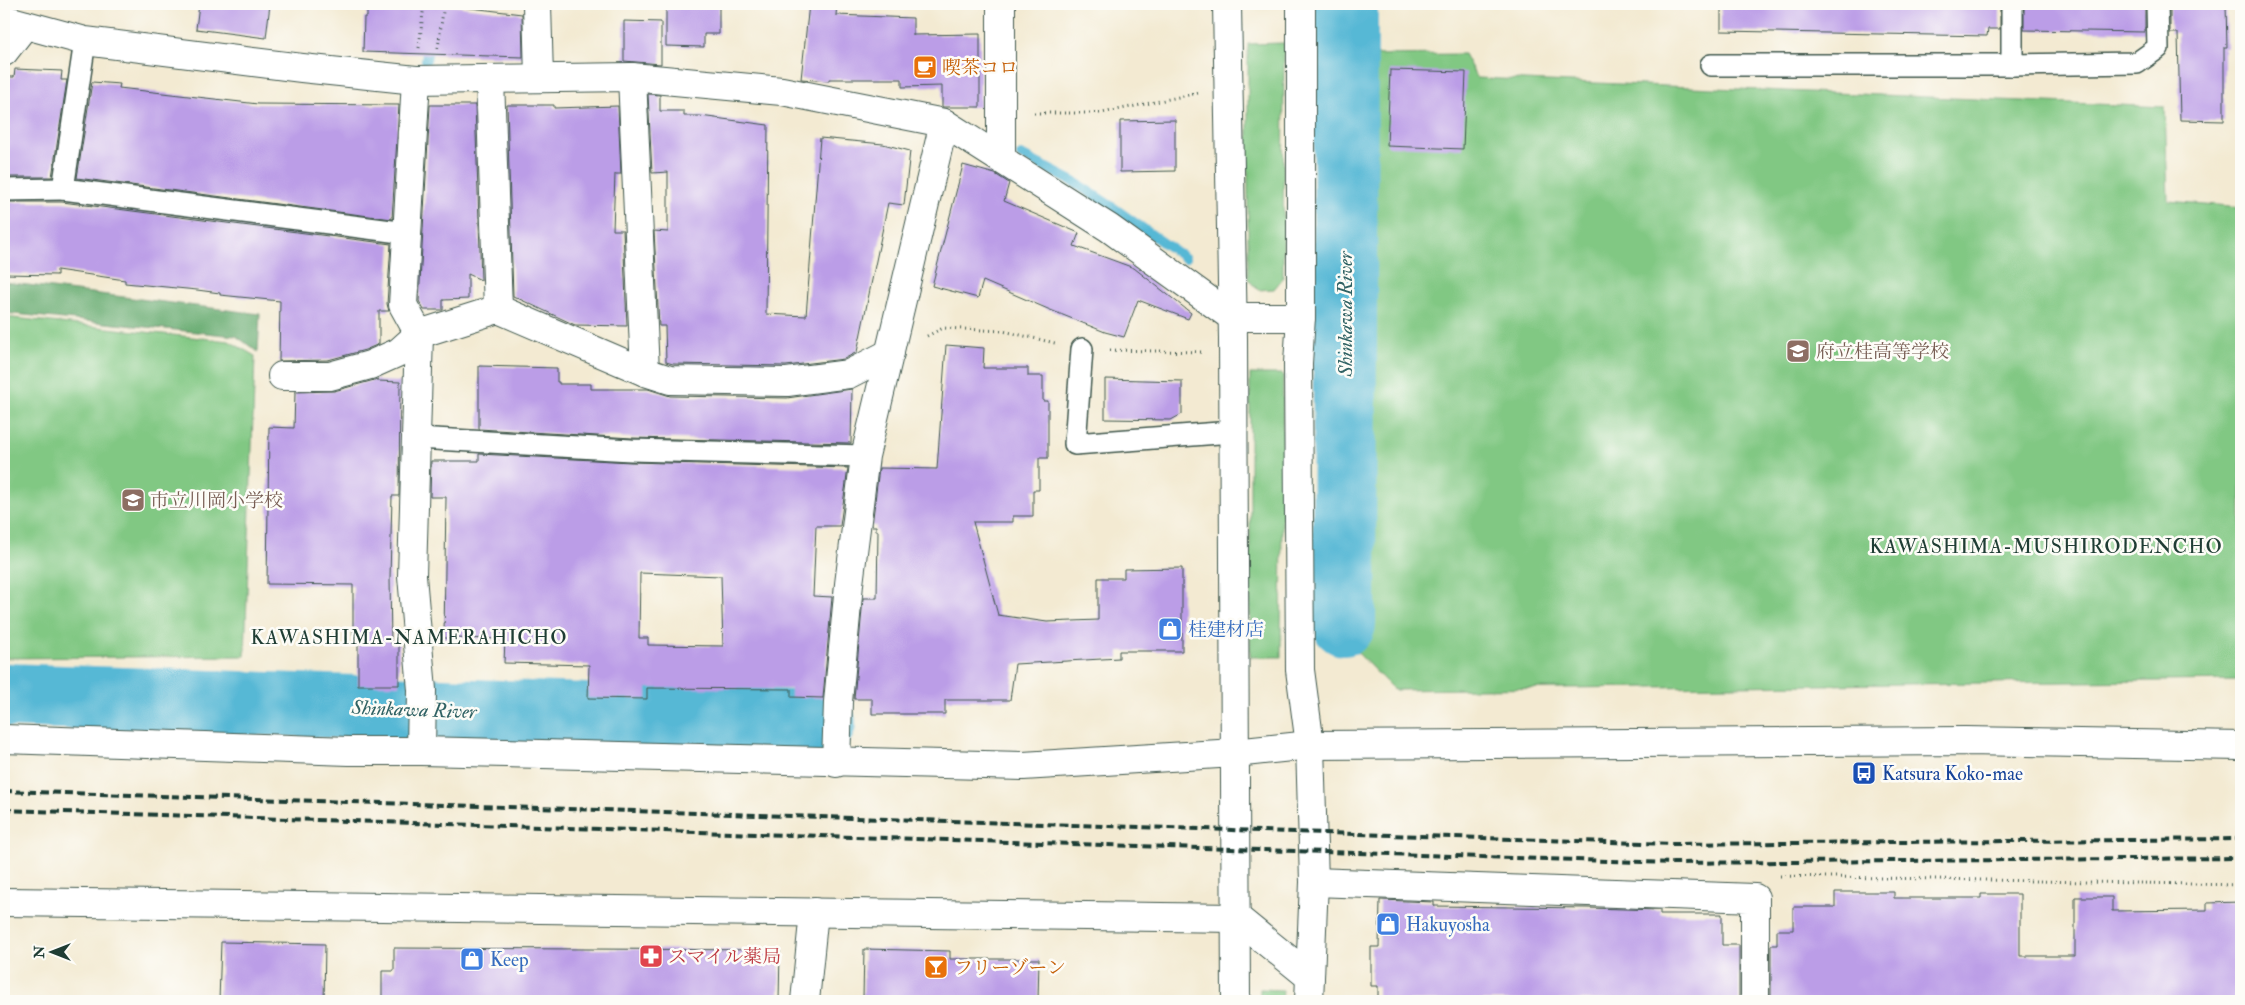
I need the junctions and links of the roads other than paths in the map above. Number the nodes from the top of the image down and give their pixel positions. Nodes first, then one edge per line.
1 (537, 4) edge
2 (1001, 4) edge
3 (1227, 4) edge
4 (1301, 4) edge
5 (2012, 4) edge
6 (2157, 4) edge
7 (15, 22) edge
8 (85, 41) junction
9 (4, 52) edge
10 (1711, 65) dead end
11 (2012, 65) junction
12 (632, 77) junction
13 (539, 78) junction
14 (490, 79) junction
15 (426, 80) junction
16 (944, 123) junction
17 (1000, 157) junction
18 (63, 189) junction
19 (4, 190) edge
20 (407, 233) junction
21 (498, 309) junction
22 (1232, 317) junction
23 (1301, 317) junction
24 (419, 334) junction
25 (1082, 349) dead end
26 (890, 354) junction
27 (645, 372) junction
28 (282, 376) dead end
29 (1232, 432) junction
30 (416, 438) junction
31 (865, 456) junction
32 (4, 739) edge
33 (1310, 745) junction
34 (2241, 746) edge
35 (421, 751) junction
36 (836, 752) junction
37 (1236, 753) junction
38 (1314, 882) junction
39 (4, 902) edge
40 (814, 912) junction
41 (1237, 918) junction
42 (1309, 989) edge
43 (805, 1001) edge
44 (1236, 1001) edge
45 (1755, 1001) edge

1 - 13 street
2 - 17 street
3 - 22 street
4 - 23 street
5 - 11 lane
6 - 11 lane
7 - 8 street
7 - 9 street
8 - 15 street
8 - 18 lane
10 - 11 lane
12 - 13 street
12 - 16 street
12 - 27 street
13 - 14 street
14 - 15 street
14 - 21 street
15 - 20 street
16 - 17 street
16 - 26 street
17 - 22 street
18 - 19 lane
18 - 20 lane
20 - 24 street
21 - 24 street
21 - 27 street
22 - 23 street
22 - 29 street
23 - 33 street
24 - 28 street
24 - 30 street
25 - 29 lane
26 - 27 street
26 - 31 street
29 - 37 street
30 - 31 lane
30 - 35 street
31 - 36 street
32 - 35 street
33 - 34 street
33 - 37 street
33 - 38 street
35 - 36 street
36 - 37 street
37 - 41 street
38 - 42 street
38 - 45 street
39 - 40 street
40 - 41 street
40 - 43 street
41 - 42 street
41 - 44 street

